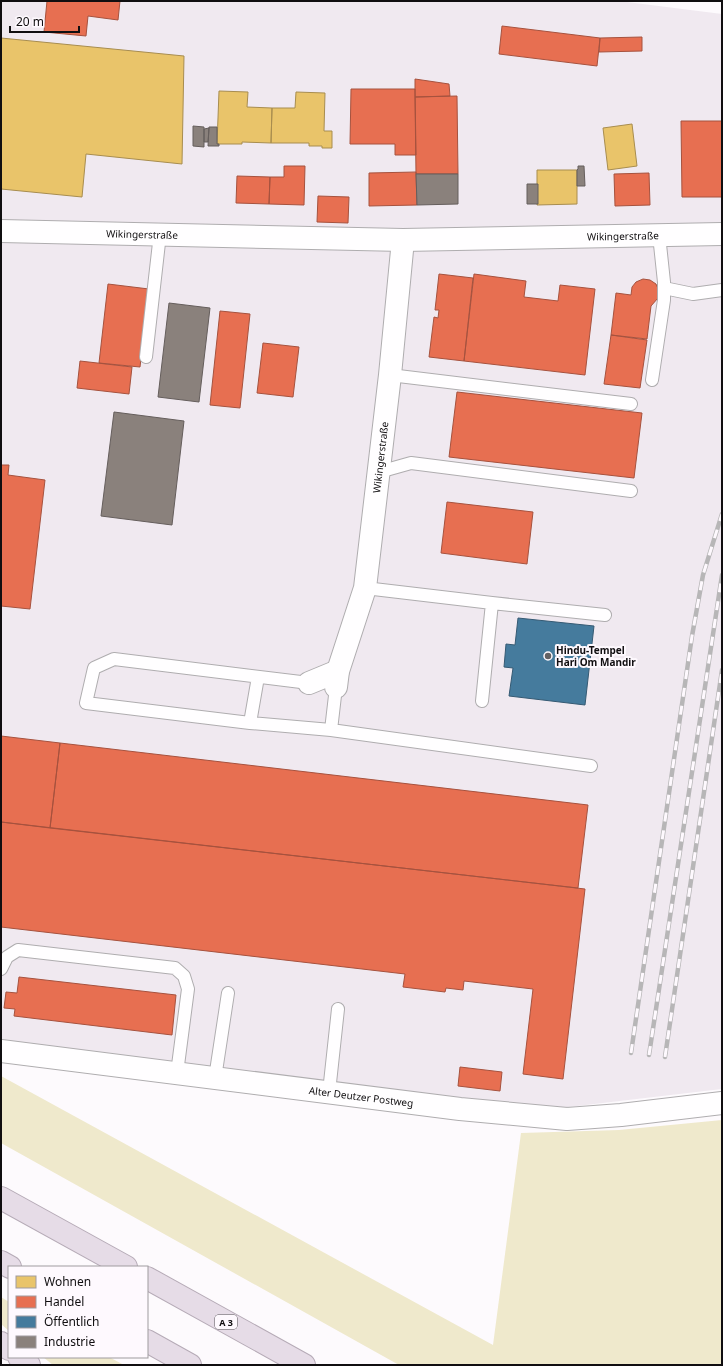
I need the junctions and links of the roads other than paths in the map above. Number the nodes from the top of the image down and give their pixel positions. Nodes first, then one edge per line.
1 (1, 231) edge
2 (160, 234) junction
3 (722, 234) edge
4 (659, 235) junction
5 (403, 240) junction
6 (664, 288) junction
7 (722, 290) edge
8 (146, 357) dead end
9 (390, 375) junction
10 (652, 380) dead end
11 (632, 404) dead end
12 (379, 472) junction
13 (631, 491) dead end
14 (365, 588) junction
15 (492, 604) junction
16 (605, 615) dead end
17 (258, 677) junction
18 (337, 679) junction
19 (308, 683) joint
20 (482, 701) dead end
21 (250, 723) junction
22 (331, 730) junction
23 (591, 766) dead end
24 (1, 969) edge
25 (228, 993) dead end
26 (338, 1009) dead end
27 (1, 1051) edge
28 (177, 1073) junction
29 (215, 1078) junction
30 (329, 1092) junction
31 (722, 1103) edge
32 (1, 1198) edge
33 (124, 1266) edge
34 (148, 1279) edge
35 (148, 1342) edge
36 (20, 1358) edge
37 (29, 1365) edge
38 (190, 1365) edge
39 (304, 1365) edge

1 - 2 street, Wikingerstraße
2 - 5 street, Wikingerstraße
2 - 8 lane
3 - 4 street, Wikingerstraße
4 - 5 street, Wikingerstraße
4 - 6 lane
5 - 9 street, Wikingerstraße
6 - 7 lane
6 - 10 lane
9 - 11 lane
9 - 12 street, Wikingerstraße
12 - 13 lane
12 - 14 street, Wikingerstraße
14 - 15 lane
14 - 18 street, Wikingerstraße
15 - 16 lane
15 - 20 lane
17 - 19 lane
17 - 21 lane
17 - 21 lane
18 - 19 street
18 - 22 lane
21 - 22 lane
22 - 23 lane
24 - 28 lane
25 - 29 lane
26 - 30 lane
27 - 28 street, Alter Deutzer Postweg
28 - 29 street, Alter Deutzer Postweg
29 - 30 street, Alter Deutzer Postweg
30 - 31 street, Alter Deutzer Postweg
32 - 33 highway
34 - 39 highway, A 3
35 - 38 highway
36 - 37 highway

